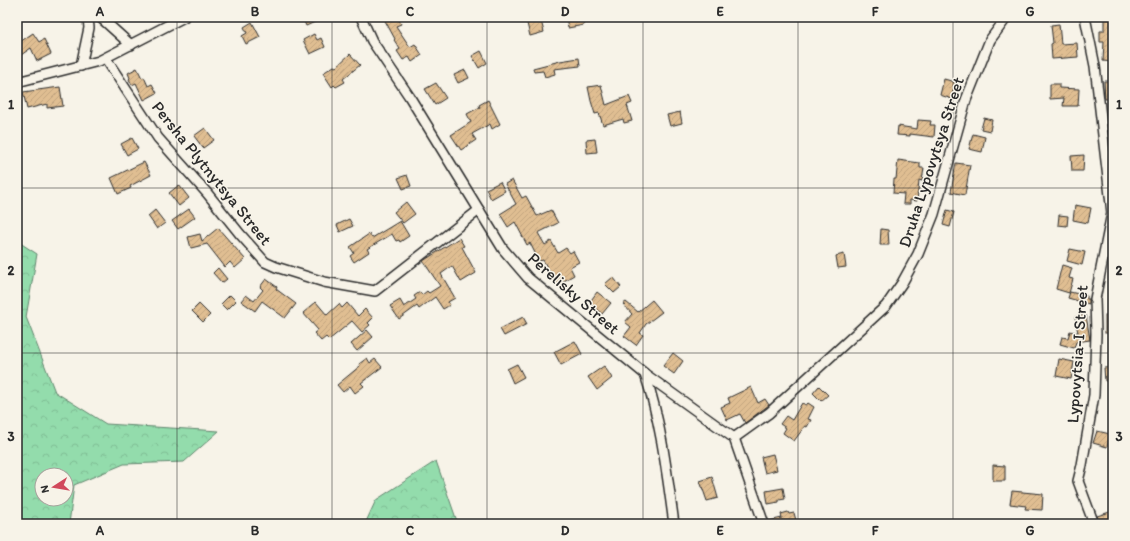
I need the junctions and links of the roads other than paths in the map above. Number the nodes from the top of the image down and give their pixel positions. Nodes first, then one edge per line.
1 (88, 17) edge
2 (100, 17) edge
3 (184, 17) edge
4 (361, 17) edge
5 (1007, 17) edge
6 (1085, 17) edge
7 (131, 45) junction
8 (107, 58) junction
9 (81, 66) junction
10 (17, 82) edge
11 (479, 210) junction
12 (646, 374) junction
13 (734, 438) junction
14 (674, 524) edge
15 (764, 524) edge
16 (1094, 524) edge

1 - 9 street
2 - 7 street
3 - 7 street
4 - 11 street, Perelisky Street
5 - 13 street, Druha Lypovytsya Street
6 - 16 street, Lypovytsia-I Street
7 - 8 street
8 - 9 street
8 - 11 street, Persha Plytnytsya Street
9 - 10 street
11 - 12 street, Perelisky Street
12 - 13 street, Perelisky Street
12 - 14 street
13 - 15 street

